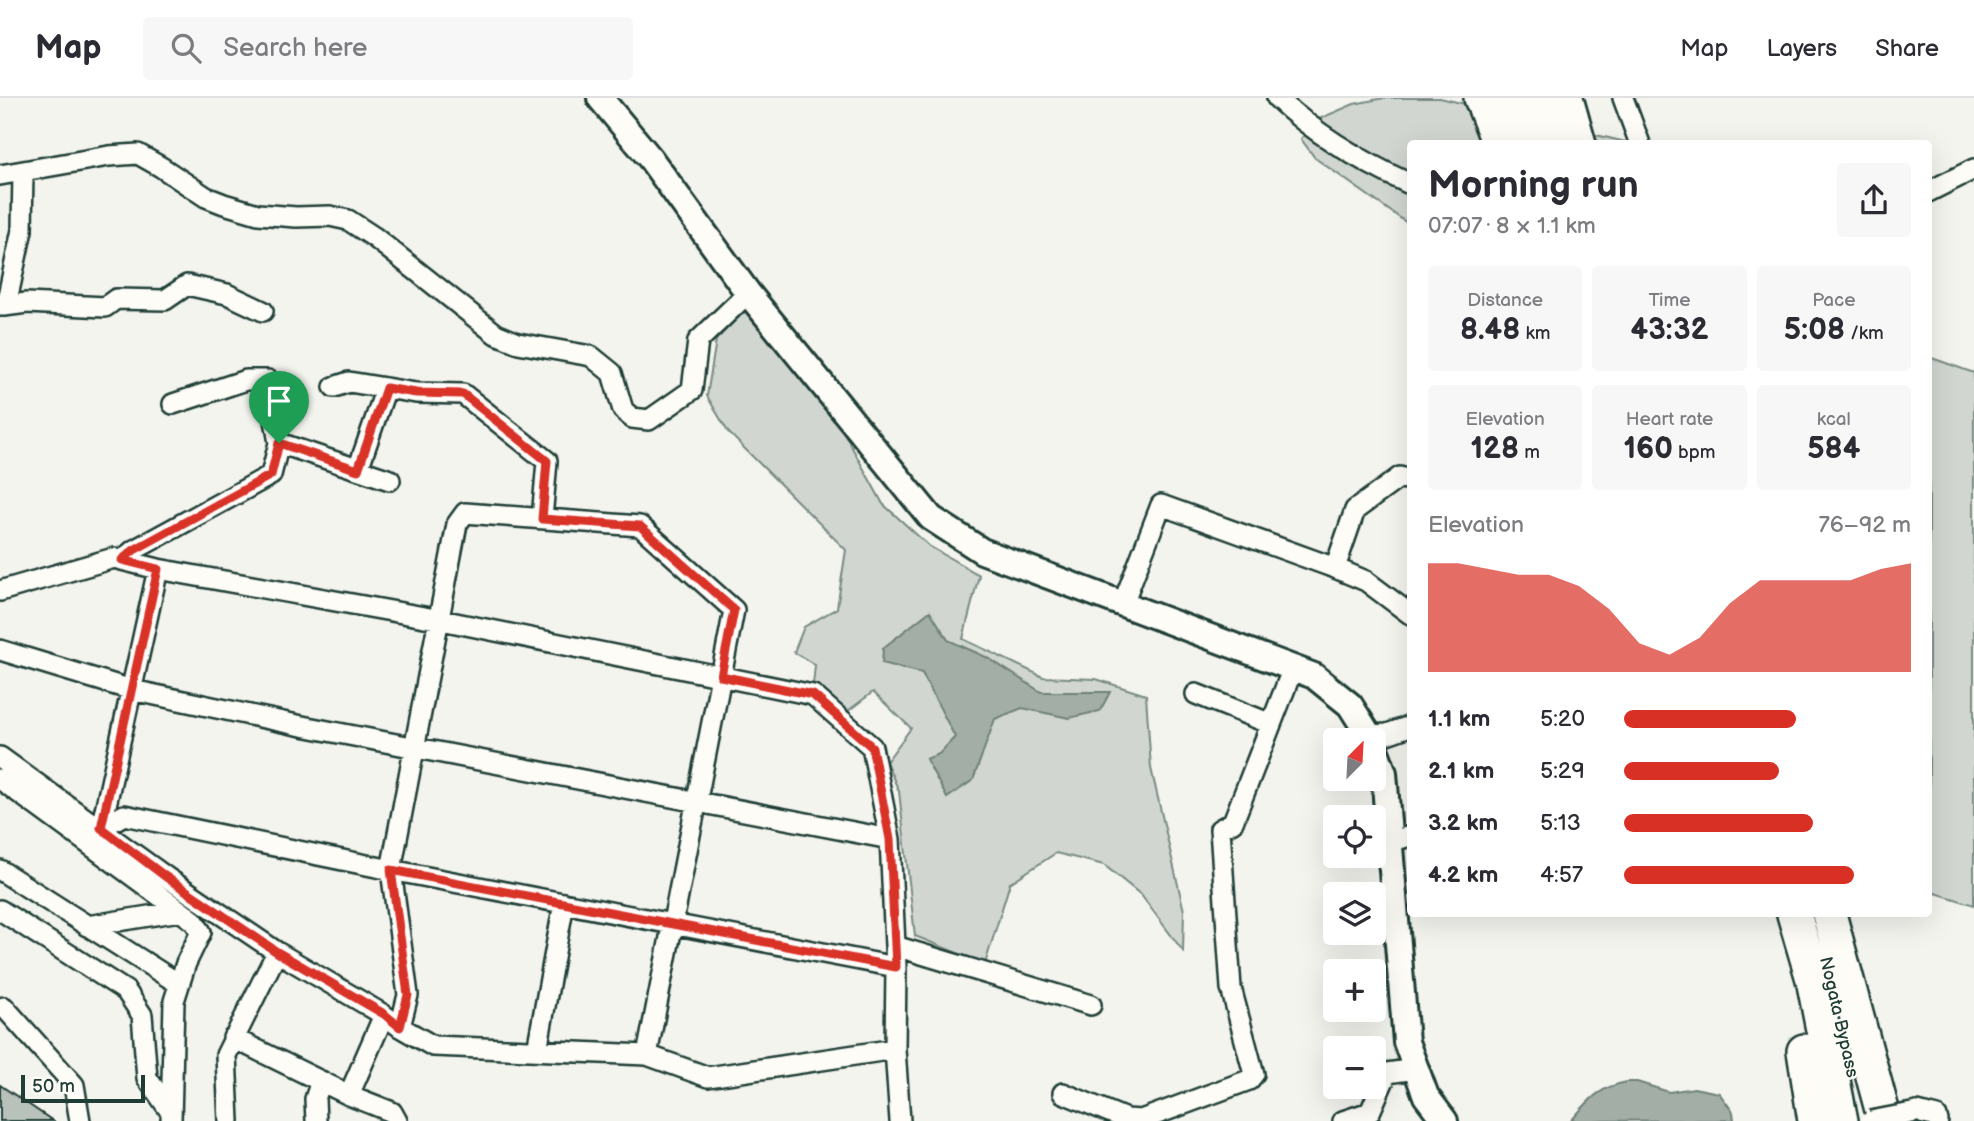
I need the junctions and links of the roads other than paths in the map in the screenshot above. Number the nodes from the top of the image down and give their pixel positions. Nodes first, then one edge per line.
1 (600, 98) edge
2 (1277, 98) edge
3 (1481, 98) edge
4 (1512, 98) edge
5 (1538, 98) edge
6 (1566, 98) edge
7 (1623, 98) edge
8 (1497, 140) edge
9 (1527, 140) edge
10 (1552, 140) edge
11 (1578, 140) edge
12 (1639, 140) edge
13 (1974, 169) edge
14 (23, 171) junction
15 (0, 175) edge
16 (1407, 182) edge
17 (1932, 190) edge
18 (748, 293) junction
19 (2, 306) edge
20 (263, 311) dead end
21 (334, 387) dead end
22 (386, 388) junction
23 (173, 404) dead end
24 (279, 443) junction
25 (358, 470) junction
26 (1407, 479) edge
27 (390, 480) dead end
28 (542, 519) junction
29 (122, 560) junction
30 (1335, 568) junction
31 (158, 569) junction
32 (0, 591) edge
33 (1122, 606) junction
34 (1407, 612) edge
35 (440, 620) junction
36 (0, 650) edge
37 (1293, 668) junction
38 (721, 676) junction
39 (132, 690) junction
40 (1196, 695) dead end
41 (1272, 724) junction
42 (1407, 727) edge
43 (1364, 728) edge
44 (1386, 734) edge
45 (416, 747) junction
46 (0, 757) edge
47 (0, 779) edge
48 (1386, 781) edge
49 (696, 802) junction
50 (70, 819) junction
51 (101, 828) junction
52 (890, 839) junction
53 (1400, 839) edge
54 (0, 870) edge
55 (391, 870) junction
56 (564, 903) junction
57 (0, 910) edge
58 (180, 911) junction
59 (1780, 917) edge
60 (1795, 917) edge
61 (1814, 917) edge
62 (1830, 917) edge
63 (674, 923) junction
64 (87, 926) junction
65 (895, 946) junction
66 (277, 952) junction
67 (896, 967) junction
68 (179, 984) junction
69 (1091, 1005) dead end
70 (4, 1007) dead end
71 (384, 1014) junction
72 (400, 1027) junction
73 (233, 1038) junction
74 (895, 1049) junction
75 (537, 1050) junction
76 (647, 1055) junction
77 (1416, 1069) junction
78 (321, 1081) junction
79 (1063, 1093) dead end
80 (349, 1095) junction
81 (171, 1116) edge
82 (80, 1121) edge
83 (229, 1121) edge
84 (316, 1121) edge
85 (397, 1121) edge
86 (900, 1121) edge
87 (1343, 1121) edge
88 (1445, 1121) edge
89 (1815, 1121) edge
90 (1842, 1121) edge
91 (1861, 1121) edge
92 (1871, 1121) edge
93 (1885, 1121) edge
94 (1938, 1121) edge

1 - 18 street
2 - 16 street
3 - 8 highway
4 - 9 highway
5 - 10 highway
6 - 11 highway
7 - 12 street
13 - 17 street
14 - 15 street
14 - 18 street
14 - 19 street
18 - 33 street
19 - 20 street
21 - 22 street
22 - 25 street
22 - 28 street
23 - 24 street
24 - 25 street
24 - 29 street
25 - 27 street
26 - 30 street
28 - 35 street
28 - 38 street
29 - 31 street
29 - 32 street
30 - 33 street
30 - 34 street
31 - 35 street
31 - 39 street
33 - 37 street
35 - 38 street
35 - 45 street
36 - 39 street
37 - 41 street
37 - 43 street
38 - 49 street
38 - 52 street
39 - 45 street
39 - 51 street
40 - 41 street
41 - 79 street
42 - 44 street
45 - 49 street
45 - 55 street
46 - 50 street
47 - 50 street
48 - 53 street
49 - 52 street
49 - 63 street
50 - 51 street
50 - 58 street
51 - 55 street
51 - 66 street
52 - 65 street
53 - 77 street
54 - 64 street
55 - 56 street
55 - 72 street
56 - 63 street
56 - 75 street
57 - 81 street
58 - 64 street
58 - 68 street
59 - 89 highway
60 - 90 highway, Nogata Bypass
61 - 91 highway, Nogata Bypass
62 - 93 highway
63 - 67 street
63 - 76 street
64 - 68 street
65 - 67 street
65 - 69 street
66 - 71 street
66 - 73 street
67 - 74 street
68 - 81 street
70 - 82 street
71 - 72 street
71 - 80 street
72 - 75 street
73 - 78 street
73 - 83 street
74 - 76 street
74 - 86 street
75 - 76 street
77 - 87 street
77 - 88 street
78 - 80 street
78 - 84 street
80 - 85 street
92 - 94 street, bridge

